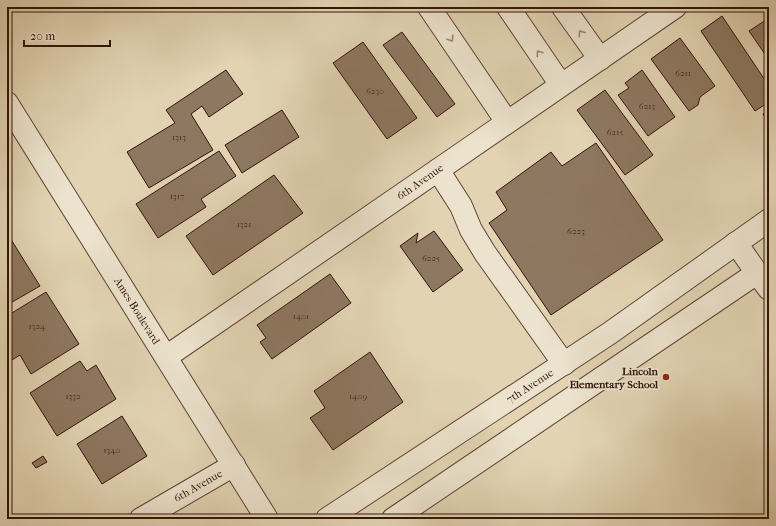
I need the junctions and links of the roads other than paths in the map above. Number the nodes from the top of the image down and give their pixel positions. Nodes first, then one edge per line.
1 (429, 7) edge
2 (508, 7) edge
3 (563, 7) edge
4 (674, 7) edge
5 (600, 58) junction
6 (561, 85) junction
7 (7, 103) edge
8 (507, 122) junction
9 (438, 170) junction
10 (769, 220) edge
11 (736, 243) junction
12 (763, 281) edge
13 (166, 357) junction
14 (564, 364) junction
15 (234, 465) junction
16 (141, 519) edge
17 (267, 519) edge
18 (327, 519) edge
19 (393, 519) edge

1 -> 8 street
6 -> 2 street
5 -> 3 street
4 - 5 street, 6th Avenue
5 - 6 street, 6th Avenue
6 - 8 street, 6th Avenue
7 - 13 street, Ames Boulevard
8 - 9 street, 6th Avenue
9 - 13 street, 6th Avenue
9 - 14 street
10 - 11 street, 7th Avenue
11 - 12 street
11 - 14 street, 7th Avenue
12 - 19 street
13 - 15 street, Ames Boulevard
14 - 18 street, 7th Avenue
15 - 16 street, 6th Avenue
15 - 17 street, Ames Boulevard

